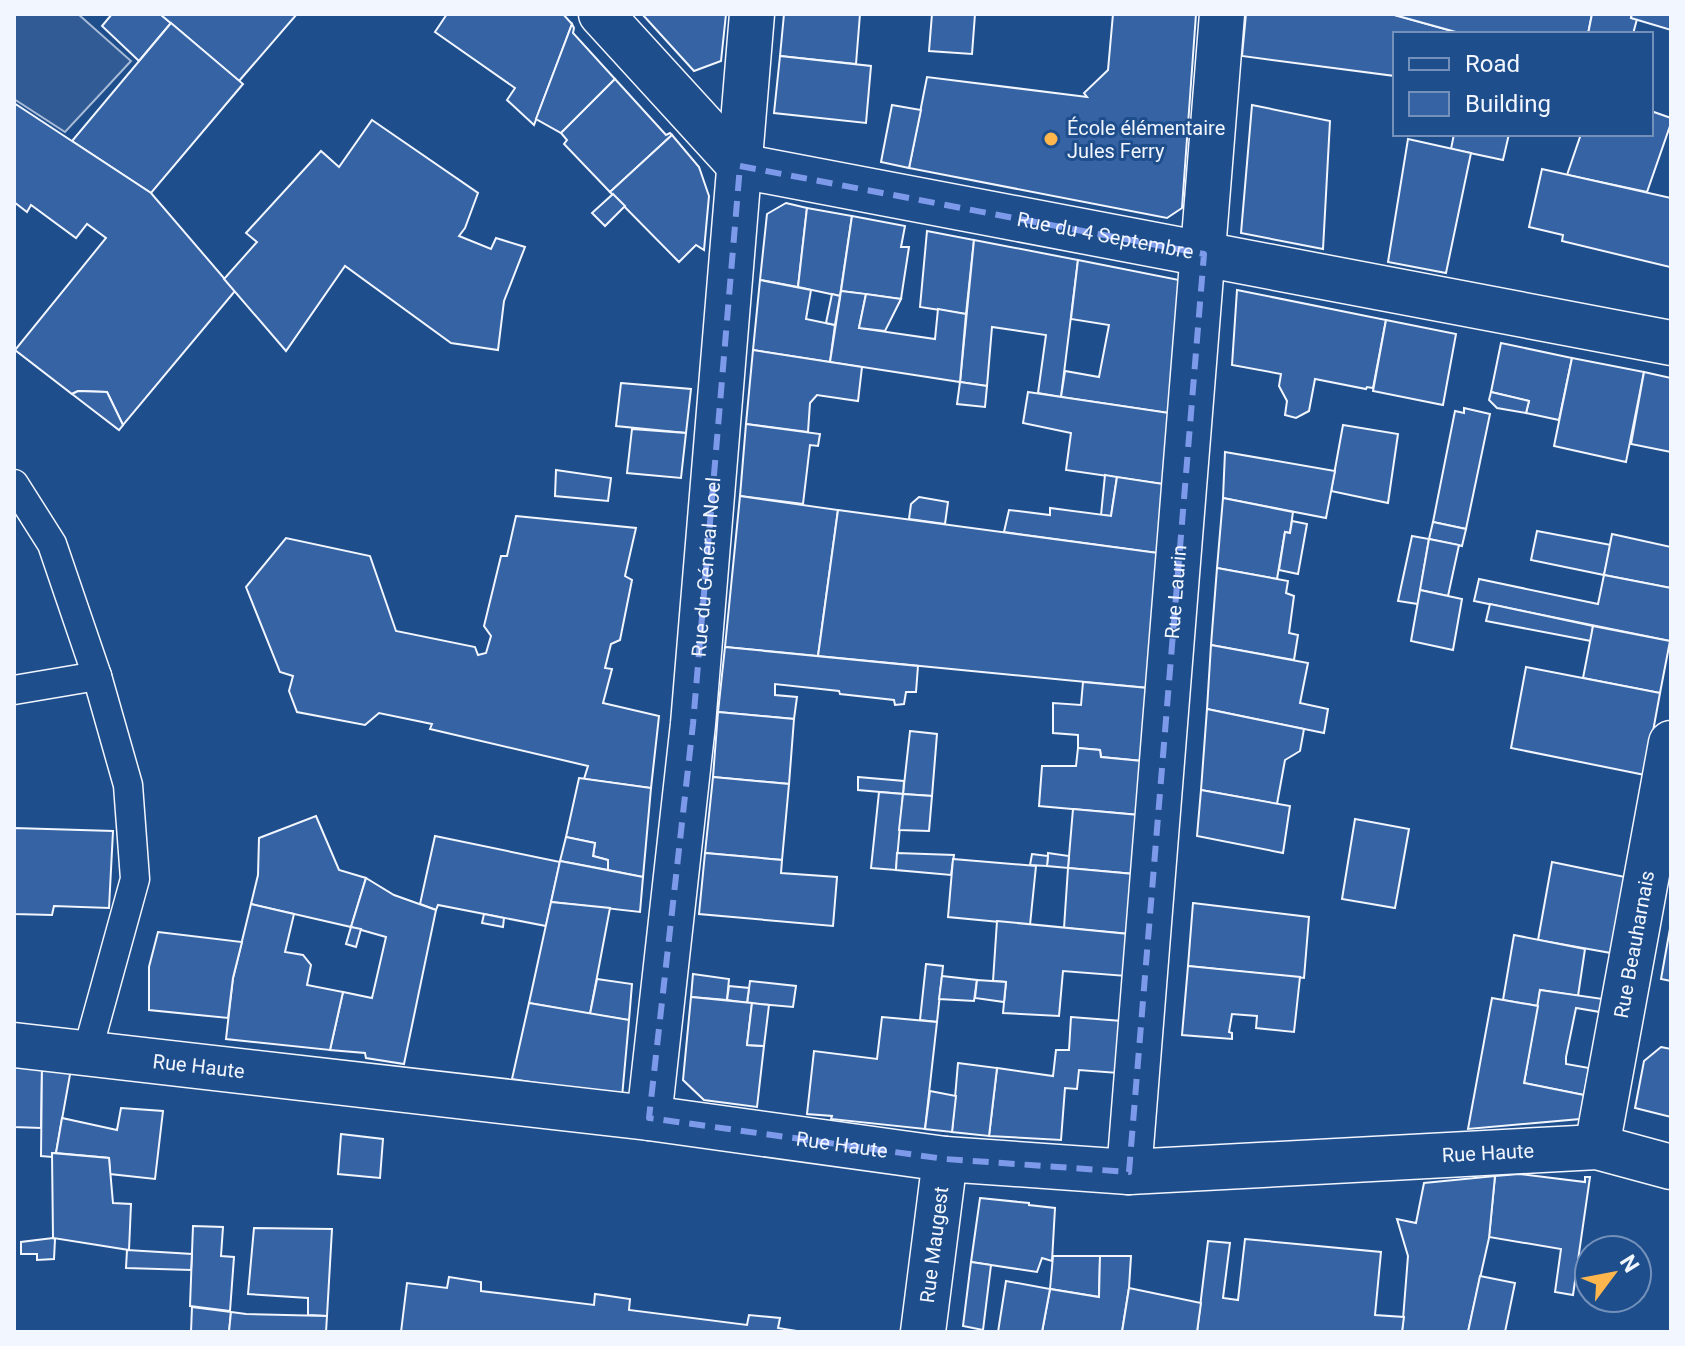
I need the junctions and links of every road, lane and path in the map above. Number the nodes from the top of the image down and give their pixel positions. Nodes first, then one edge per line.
1 (601, 14) edge
2 (752, 14) edge
3 (1222, 14) edge
4 (740, 166) junction
5 (1204, 254) junction
6 (1671, 343) edge
7 (14, 484) edge
8 (97, 676) junction
9 (14, 690) edge
10 (1671, 743) edge
11 (14, 1045) edge
12 (87, 1053) junction
13 (649, 1118) junction
14 (1597, 1147) junction
15 (945, 1159) junction
16 (1671, 1167) edge
17 (1129, 1172) junction
18 (923, 1332) edge

1 - 4 street
2 - 4 street, Rue du Général Noel
3 - 5 street, Rue Laurin
4 - 5 street, Rue du 4 Septembre
4 - 13 street, Rue du Général Noel
5 - 6 street, Rue du 4 Septembre
5 - 17 street, Rue Laurin
7 - 8 lane
8 - 9 lane
8 - 12 lane
10 - 14 street, Rue Beauharnais
11 - 12 street, Rue Haute
12 - 13 street, Rue Haute
13 - 15 street, Rue Haute
14 - 16 street, Rue Haute
14 - 17 street, Rue Haute
15 - 17 street, Rue Haute
15 - 18 street, Rue Maugest

